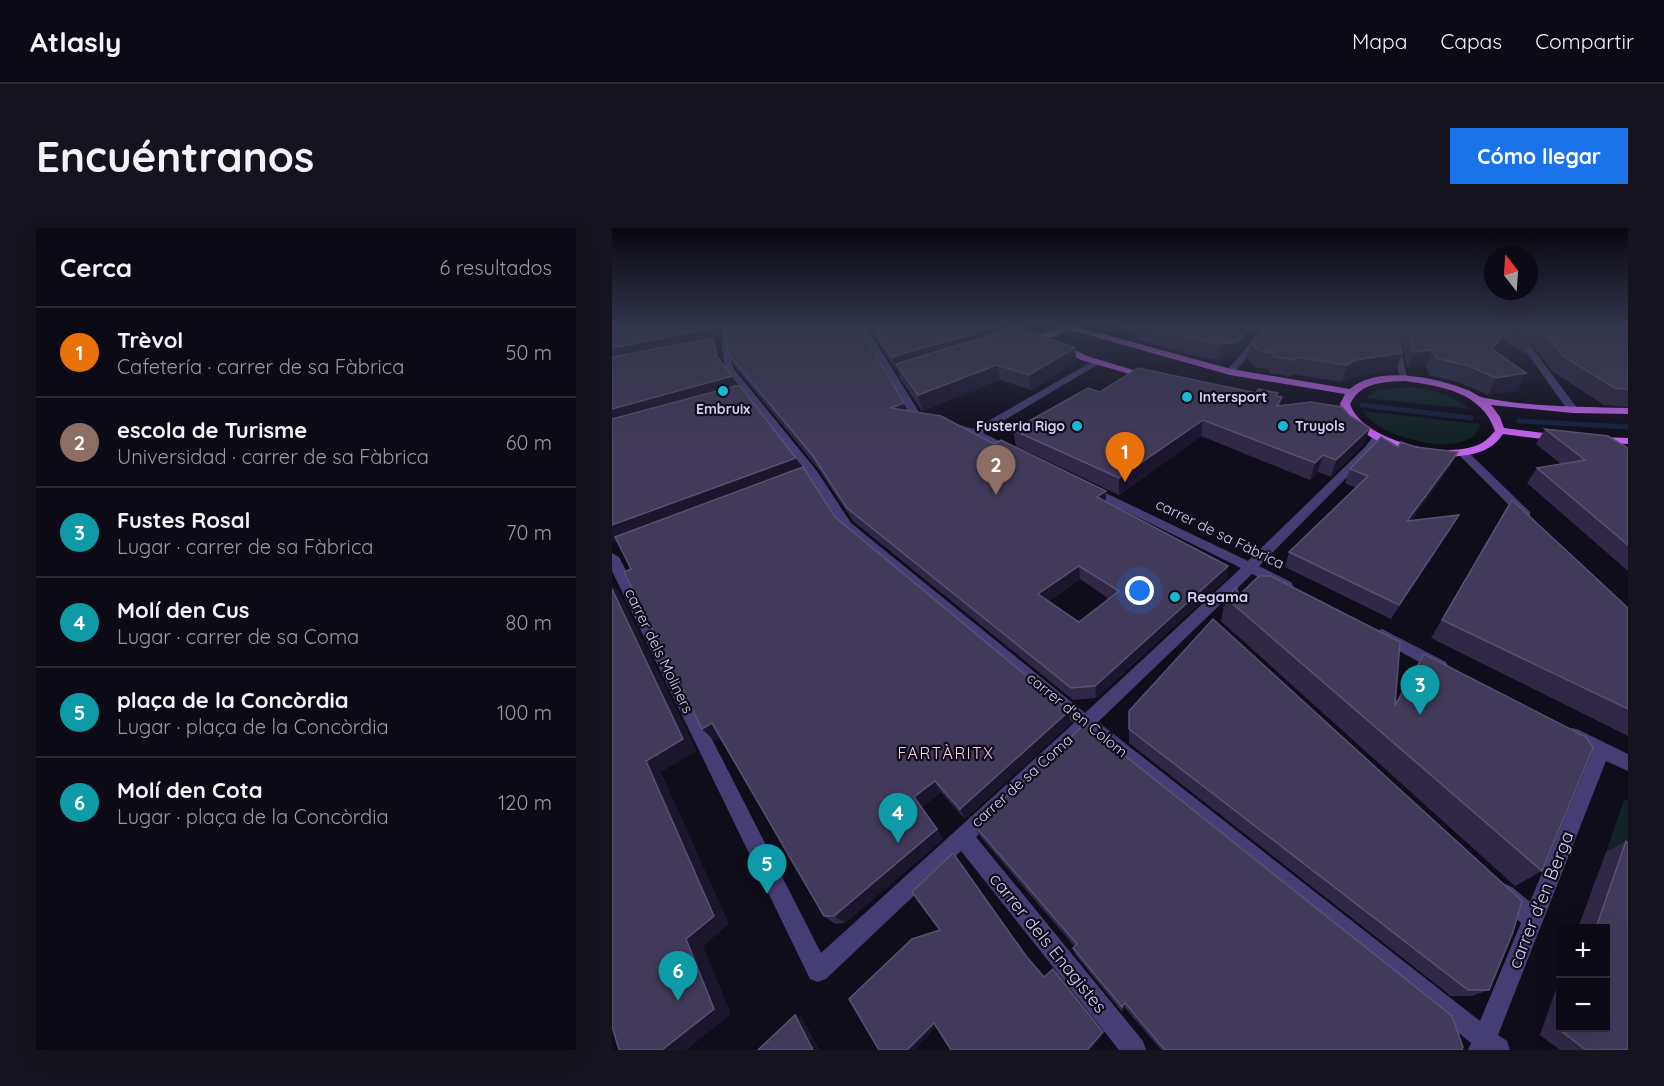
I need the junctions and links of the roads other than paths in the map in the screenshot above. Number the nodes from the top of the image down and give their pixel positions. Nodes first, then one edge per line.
1 (727, 363) edge
2 (888, 363) edge
3 (1096, 363) edge
4 (1103, 363) edge
5 (1200, 363) edge
6 (1237, 363) edge
7 (1402, 363) edge
8 (1539, 363) edge
9 (1230, 372) junction
10 (1406, 378) junction
11 (1163, 381) edge
12 (1349, 392) junction
13 (1482, 401) junction
14 (1573, 410) junction
15 (1628, 411) edge
16 (1500, 430) junction
17 (975, 433) junction
18 (1378, 437) junction
19 (1585, 440) junction
20 (1628, 441) edge
21 (1462, 452) junction
22 (1611, 452) edge
23 (1022, 456) edge
24 (1074, 481) edge
25 (1533, 521) edge
26 (612, 557) edge
27 (1251, 567) junction
28 (1293, 589) edge
29 (1368, 628) edge
30 (1453, 672) edge
31 (1086, 723) junction
32 (1559, 728) edge
33 (1602, 750) junction
34 (1628, 763) edge
35 (962, 836) junction
36 (1490, 880) edge
37 (1533, 920) junction
38 (818, 971) joint
39 (1488, 1046) edge
40 (1134, 1050) edge

1 - 31 street, carrer d'en Colom
2 - 17 street
3 - 17 street
4 - 11 main road
5 - 9 main road
6 - 9 street
7 - 10 street
8 - 14 street
9 - 12 main road
10 - 12 main road
10 - 13 main road
12 - 18 main road
13 - 14 main road
13 - 16 main road
14 - 15 main road
16 - 19 main road
16 - 21 main road
17 - 23 street
18 - 21 main road
18 - 27 street, carrer de sa Coma
19 - 20 main road
19 - 22 street
21 - 25 street
24 - 27 street, carrer de sa Fàbrica
26 - 38 street, carrer dels Moliners
27 - 28 street, carrer de sa Fàbrica
27 - 31 street, carrer de sa Coma
29 - 30 street
31 - 35 street, carrer de sa Coma
31 - 39 street, carrer d'en Colom
32 - 33 street
33 - 34 street
33 - 37 street, carrer d'en Berga
35 - 38 street, carrer de sa Coma
35 - 40 street, carrer dels Enagistes
36 - 37 street
37 - 39 street, carrer d'en Berga

